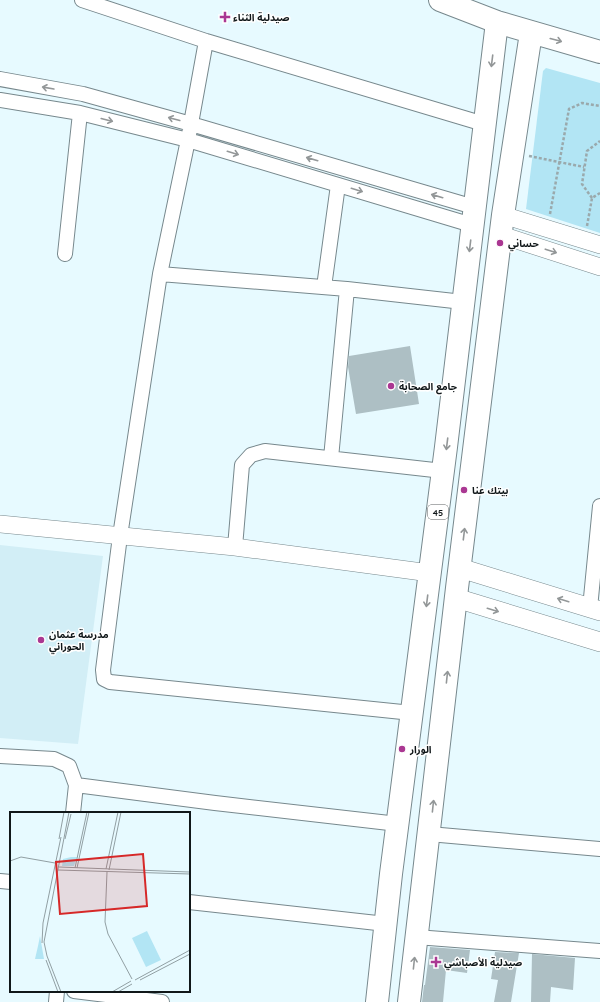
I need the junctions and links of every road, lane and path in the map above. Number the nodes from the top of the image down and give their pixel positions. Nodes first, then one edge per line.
1 (82, 0) edge
2 (440, 0) edge
3 (468, 6) edge
4 (497, 22) junction
5 (531, 33) junction
6 (206, 41) junction
7 (597, 48) edge
8 (0, 79) edge
9 (0, 100) edge
10 (600, 106) edge
11 (80, 113) junction
12 (191, 124) junction
13 (484, 124) junction
14 (188, 140) junction
15 (600, 141) edge
16 (513, 152) junction
17 (559, 162) junction
18 (584, 167) junction
19 (338, 184) junction
20 (600, 193) edge
21 (592, 198) junction
22 (473, 216) junction
23 (502, 225) junction
24 (547, 229) junction
25 (592, 242) edge
26 (65, 254) dead end
27 (600, 267) edge
28 (160, 274) junction
29 (324, 288) junction
30 (347, 290) junction
31 (463, 302) junction
32 (450, 419) junction
33 (478, 420) junction
34 (331, 458) junction
35 (443, 471) junction
36 (600, 506) edge
37 (0, 524) edge
38 (120, 536) junction
39 (235, 547) junction
40 (460, 568) junction
41 (430, 573) junction
42 (456, 598) junction
43 (595, 609) edge
44 (422, 637) junction
45 (452, 638) junction
46 (600, 642) edge
47 (412, 713) junction
48 (0, 756) edge
49 (76, 785) junction
50 (73, 812) edge
51 (398, 824) junction
52 (429, 834) junction
53 (600, 849) edge
54 (0, 881) edge
55 (10, 882) edge
56 (190, 902) edge
57 (386, 924) junction
58 (416, 937) junction
59 (600, 951) edge
60 (57, 992) edge
61 (82, 992) edge
62 (378, 994) edge
63 (410, 994) edge
64 (56, 1002) edge
65 (162, 1002) edge

1 - 6 street
2 - 3 main road
3 - 4 main road
4 - 5 main road
4 -> 13 main road, 45
5 -> 7 main road
5 - 16 main road
6 - 12 street
6 - 13 street
12 -> 8 street
9 - 11 street
10 - 17 path
11 -> 14 street
11 - 26 street
12 - 14 street
22 -> 12 street
13 - 22 main road, 45
14 -> 19 street
14 - 28 street
15 - 18 path
16 - 17 path
16 - 23 main road
17 - 18 path
17 - 24 path
18 - 21 path
19 -> 22 street
19 - 29 street
20 - 21 path
21 - 25 path
22 -> 31 main road, 45
23 - 24 street
23 -> 27 street
23 - 33 main road
24 - 25 street
28 - 29 street
28 - 38 street
29 - 30 street
30 - 31 street
30 - 34 street
31 - 32 main road, 45
32 - 33 main road
32 -> 35 main road, 45
40 -> 33 main road
34 - 35 street
34 - 39 street
35 - 41 main road, 45
36 - 43 street
37 - 38 street
38 - 39 street
38 - 47 street
39 - 41 street
40 - 42 main road
43 -> 40 main road
41 -> 44 main road, 45
42 - 45 main road
42 -> 46 main road
44 - 45 main road
44 - 47 main road, 45
52 -> 45 main road
47 - 51 main road, 45
48 - 49 street
49 - 50 street
49 - 51 street
51 - 57 main road, 45
52 - 53 street
52 - 58 main road
54 - 55 street
56 - 57 street
57 - 62 main road, 45
58 - 59 street
63 -> 58 main road
60 - 64 street
61 - 65 street
62 - 63 main road

